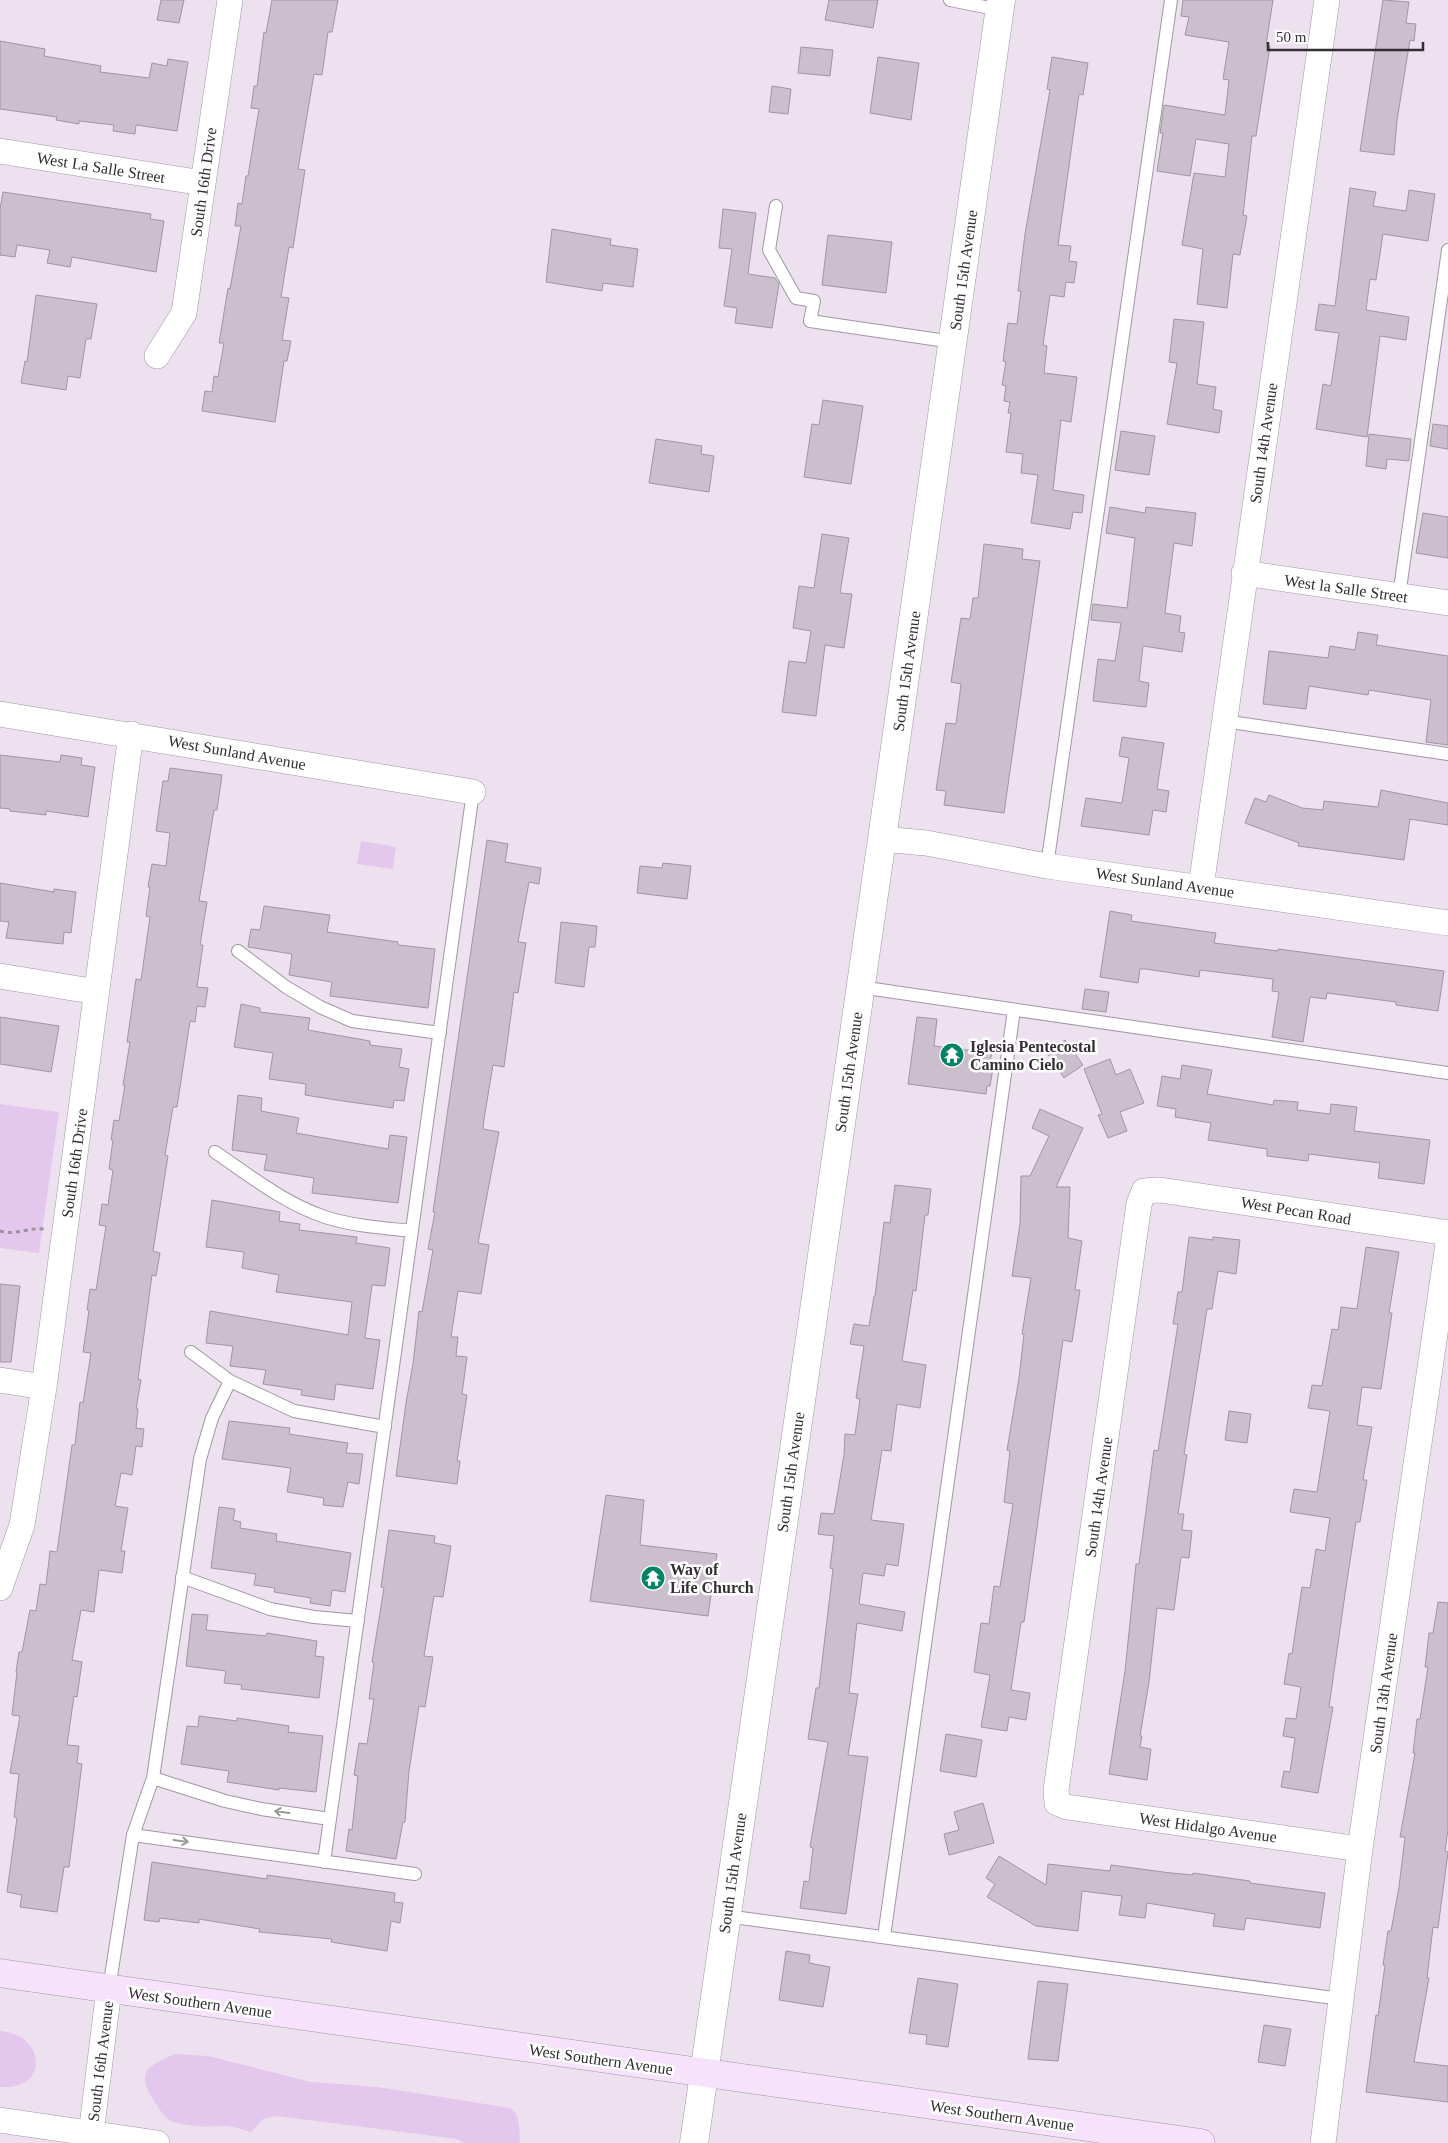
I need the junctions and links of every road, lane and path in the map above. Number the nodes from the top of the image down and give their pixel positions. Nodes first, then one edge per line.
1 (230, 0) edge
2 (950, 0) edge
3 (1171, 0) edge
4 (1327, 0) edge
5 (1000, 5) edge
6 (0, 151) edge
7 (203, 183) junction
8 (776, 206) dead end
9 (1448, 250) edge
10 (953, 342) junction
11 (157, 356) dead end
12 (1244, 573) junction
13 (1398, 596) junction
14 (1448, 604) edge
15 (0, 714) edge
16 (1224, 720) junction
17 (131, 734) junction
18 (1448, 754) edge
19 (473, 792) joint
20 (882, 839) junction
21 (1047, 866) junction
22 (1201, 887) junction
23 (1448, 923) edge
24 (238, 952) dead end
25 (0, 976) edge
26 (860, 986) junction
27 (97, 992) junction
28 (1014, 1010) junction
29 (440, 1034) junction
30 (1448, 1073) edge
31 (216, 1152) dead end
32 (1144, 1191) joint
33 (0, 1231) edge
34 (412, 1231) junction
35 (65, 1232) junction
36 (1448, 1233) edge
37 (1448, 1244) edge
38 (190, 1352) dead end
39 (0, 1380) edge
40 (230, 1382) junction
41 (44, 1387) junction
42 (385, 1427) junction
43 (182, 1576) junction
44 (0, 1588) edge
45 (358, 1622) junction
46 (153, 1778) junction
47 (1057, 1803) joint
48 (330, 1819) junction
49 (133, 1834) junction
50 (1360, 1850) junction
51 (324, 1862) junction
52 (414, 1874) dead end
53 (726, 1916) junction
54 (884, 1937) junction
55 (0, 1973) edge
56 (109, 1989) junction
57 (1341, 1999) junction
58 (704, 2073) junction
59 (0, 2120) edge
60 (91, 2134) junction
61 (157, 2143) edge
62 (694, 2143) edge
63 (1202, 2143) edge
64 (1323, 2143) edge

1 - 7 street, South 16th Drive
2 - 5 lane
3 - 21 lane
4 - 12 street, South 14th Avenue
5 - 10 street, South 15th Avenue
6 - 7 street, West La Salle Street
7 - 11 street, South 16th Drive
8 - 10 lane
9 - 13 lane
10 - 20 street, South 15th Avenue
12 - 13 street, West la Salle Street
12 - 16 street, South 14th Avenue
13 - 14 street, West la Salle Street
15 - 17 street, West Sunland Avenue
16 - 18 lane
16 - 22 street, South 14th Avenue
17 - 19 street, West Sunland Avenue
17 - 27 street, South 16th Drive
19 - 29 lane
20 - 21 street, West Sunland Avenue
20 - 26 street, South 15th Avenue
21 - 22 street, West Sunland Avenue
22 - 23 street, West Sunland Avenue
24 - 29 lane
25 - 27 street
26 - 28 lane
26 - 53 street, South 15th Avenue
27 - 35 street, South 16th Drive
28 - 30 lane
28 - 54 lane
29 - 34 lane
31 - 34 lane
32 - 36 street, West Pecan Road
32 - 47 street, South 14th Avenue
33 - 35 path
34 - 42 lane
35 - 41 street, South 16th Drive
37 - 50 street, South 13th Avenue
38 - 40 lane
39 - 41 street
40 - 42 lane
40 - 43 lane
41 - 44 street, South 16th Drive
42 - 45 lane
43 - 45 lane
43 - 46 lane
45 - 48 lane
48 -> 46 lane
46 - 49 lane
47 - 50 street, West Hidalgo Avenue
48 - 51 lane
49 -> 51 lane
49 - 56 lane
50 - 57 street, South 13th Avenue
51 - 52 lane
53 - 54 lane
53 - 58 street, South 15th Avenue
54 - 57 lane
55 - 56 main road, West Southern Avenue
56 - 58 main road, West Southern Avenue
56 - 60 street, South 16th Avenue
57 - 64 street, South 13th Avenue
58 - 62 street, South 15th Avenue
58 - 63 main road, West Southern Avenue
59 - 60 street
60 - 61 street

